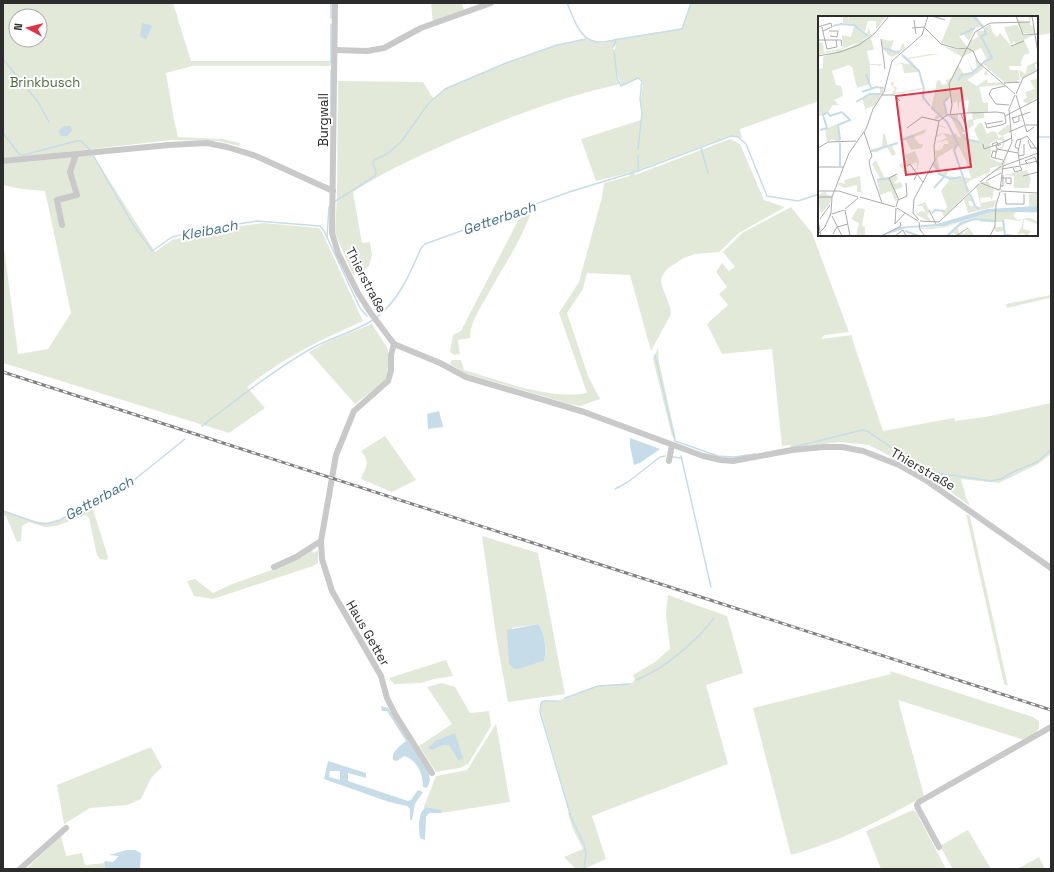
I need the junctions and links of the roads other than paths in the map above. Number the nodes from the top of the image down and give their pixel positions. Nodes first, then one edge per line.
1 (335, 3) edge
2 (491, 3) edge
3 (334, 50) junction
4 (76, 154) junction
5 (3, 161) edge
6 (333, 191) junction
7 (62, 225) dead end
8 (394, 344) junction
9 (672, 445) junction
10 (669, 461) dead end
11 (321, 541) junction
12 (274, 567) dead end
13 (1051, 568) edge
14 (1051, 727) edge
15 (432, 773) dead end
16 (66, 828) dead end
17 (939, 847) dead end
18 (20, 869) edge

1 - 3 street, Burgwall
2 - 3 street
3 - 6 street, Burgwall
4 - 5 street
4 - 6 street
4 - 7 street
6 - 8 street, Thierstraße
8 - 9 street, Thierstraße
8 - 11 street, Haus Getter
9 - 10 street
9 - 13 street, Thierstraße
11 - 12 street
11 - 15 street, Haus Getter
14 - 17 street
16 - 18 street

